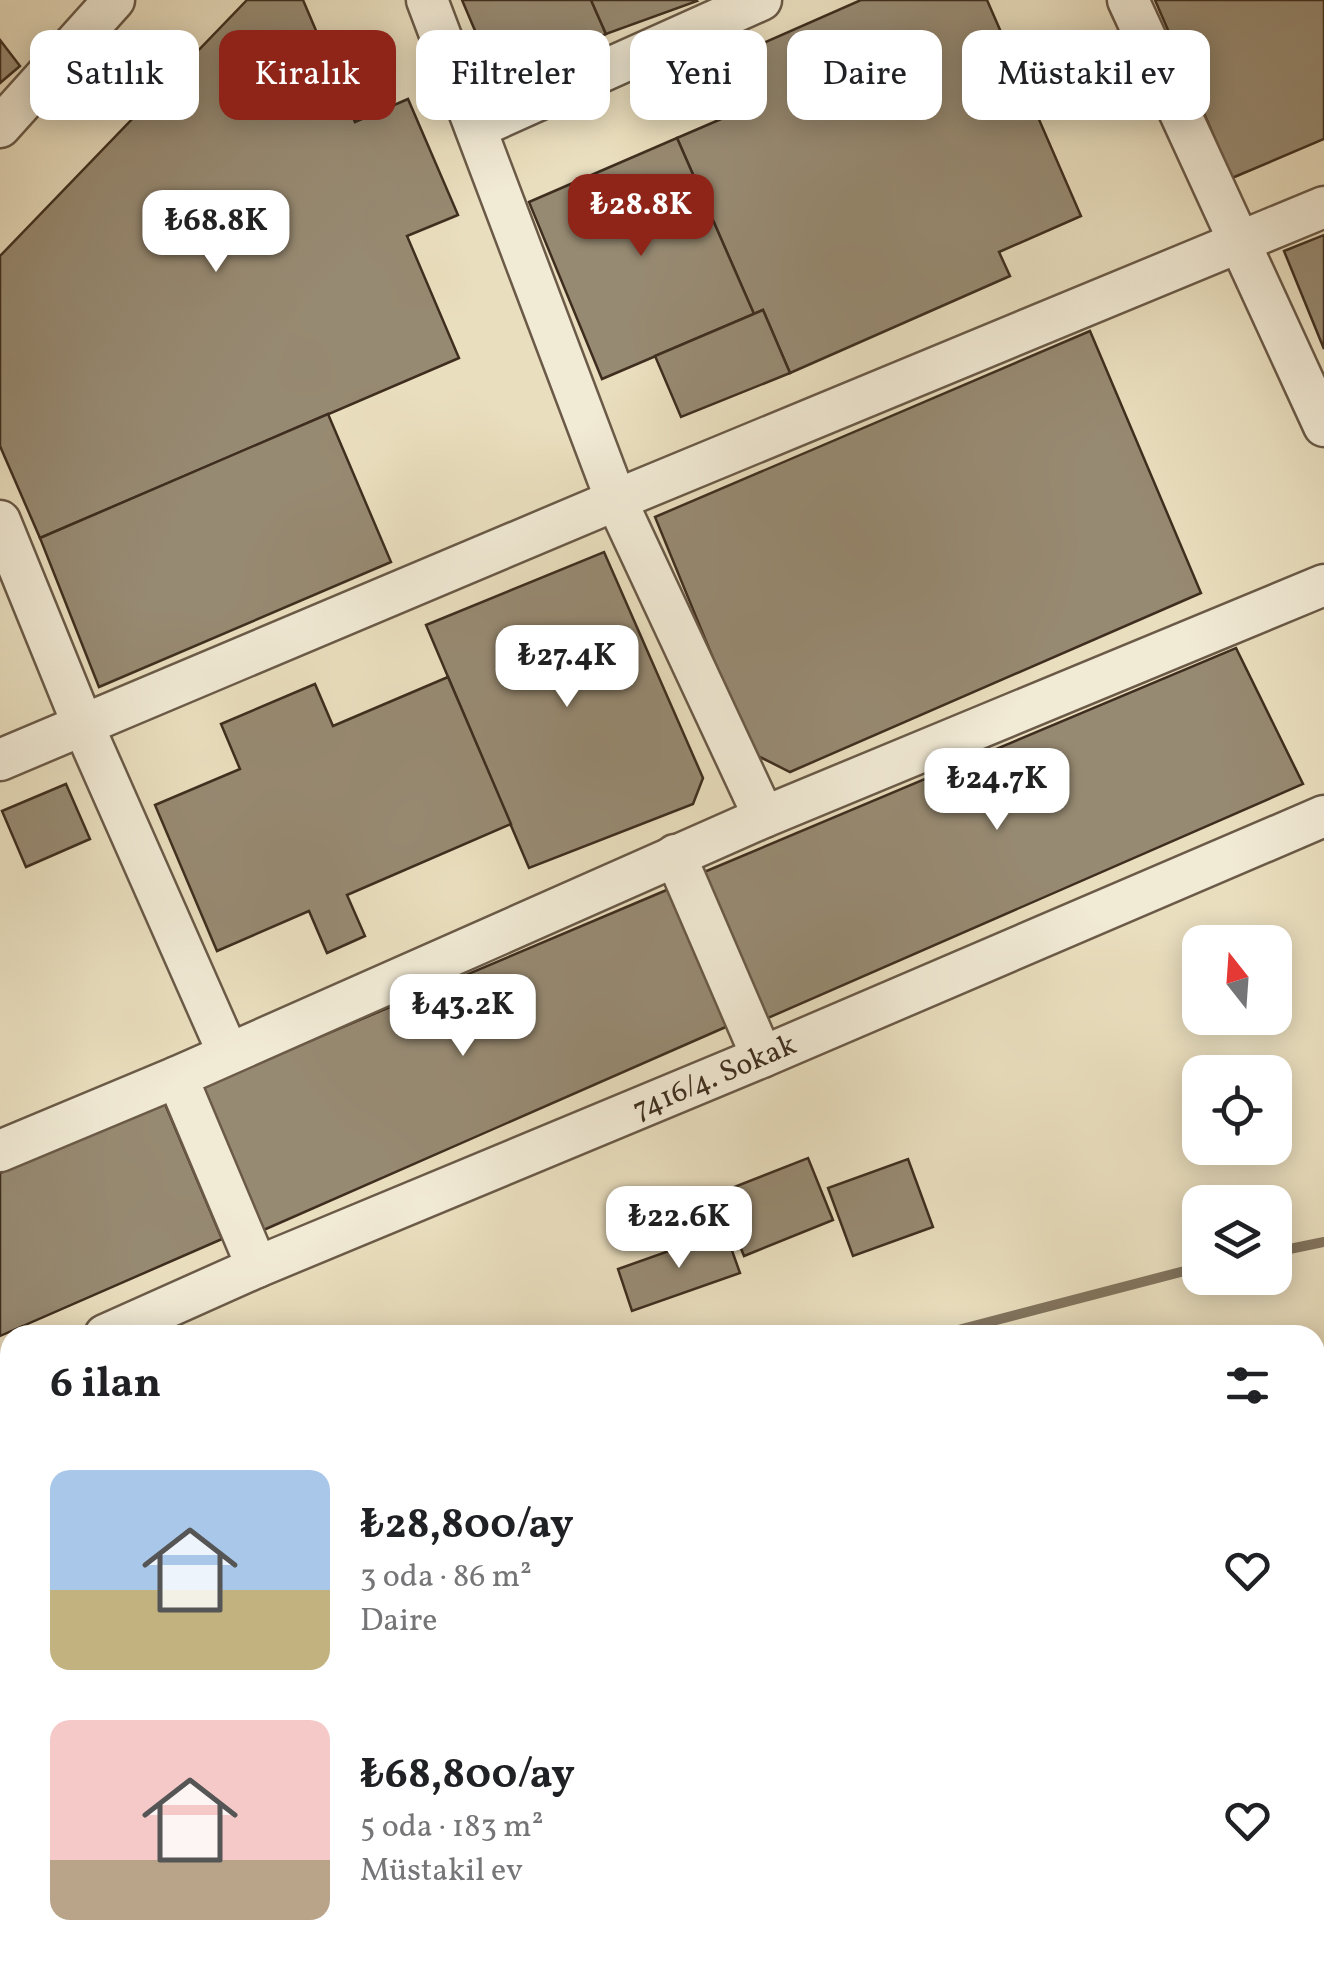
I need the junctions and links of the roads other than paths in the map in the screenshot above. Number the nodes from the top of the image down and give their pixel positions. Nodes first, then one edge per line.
1 (114, 0) edge
2 (428, 0) edge
3 (761, 0) edge
4 (1128, 0) edge
5 (0, 126) edge
6 (476, 128) junction
7 (1324, 206) edge
8 (1240, 243) junction
9 (1324, 426) edge
10 (616, 500) junction
11 (0, 520) edge
12 (1324, 586) edge
13 (83, 725) junction
14 (0, 760) edge
15 (1324, 816) edge
16 (764, 817) junction
17 (675, 856) junction
18 (228, 1053) junction
19 (762, 1057) junction
20 (177, 1077) junction
21 (0, 1152) edge
22 (257, 1267) junction
23 (126, 1325) edge

1 - 5 street
2 - 6 street
3 - 6 street
4 - 8 street
6 - 10 street
7 - 8 street
8 - 9 street
8 - 10 street
10 - 13 street
10 - 16 street
11 - 13 street
12 - 16 street
13 - 14 street
13 - 18 street
15 - 19 street, 7416/4. Sokak
16 - 17 street
17 - 18 street
17 - 19 street
18 - 20 street
19 - 22 street, 7416/4. Sokak
20 - 21 street
20 - 22 street
22 - 23 street, 7416/4. Sokak

